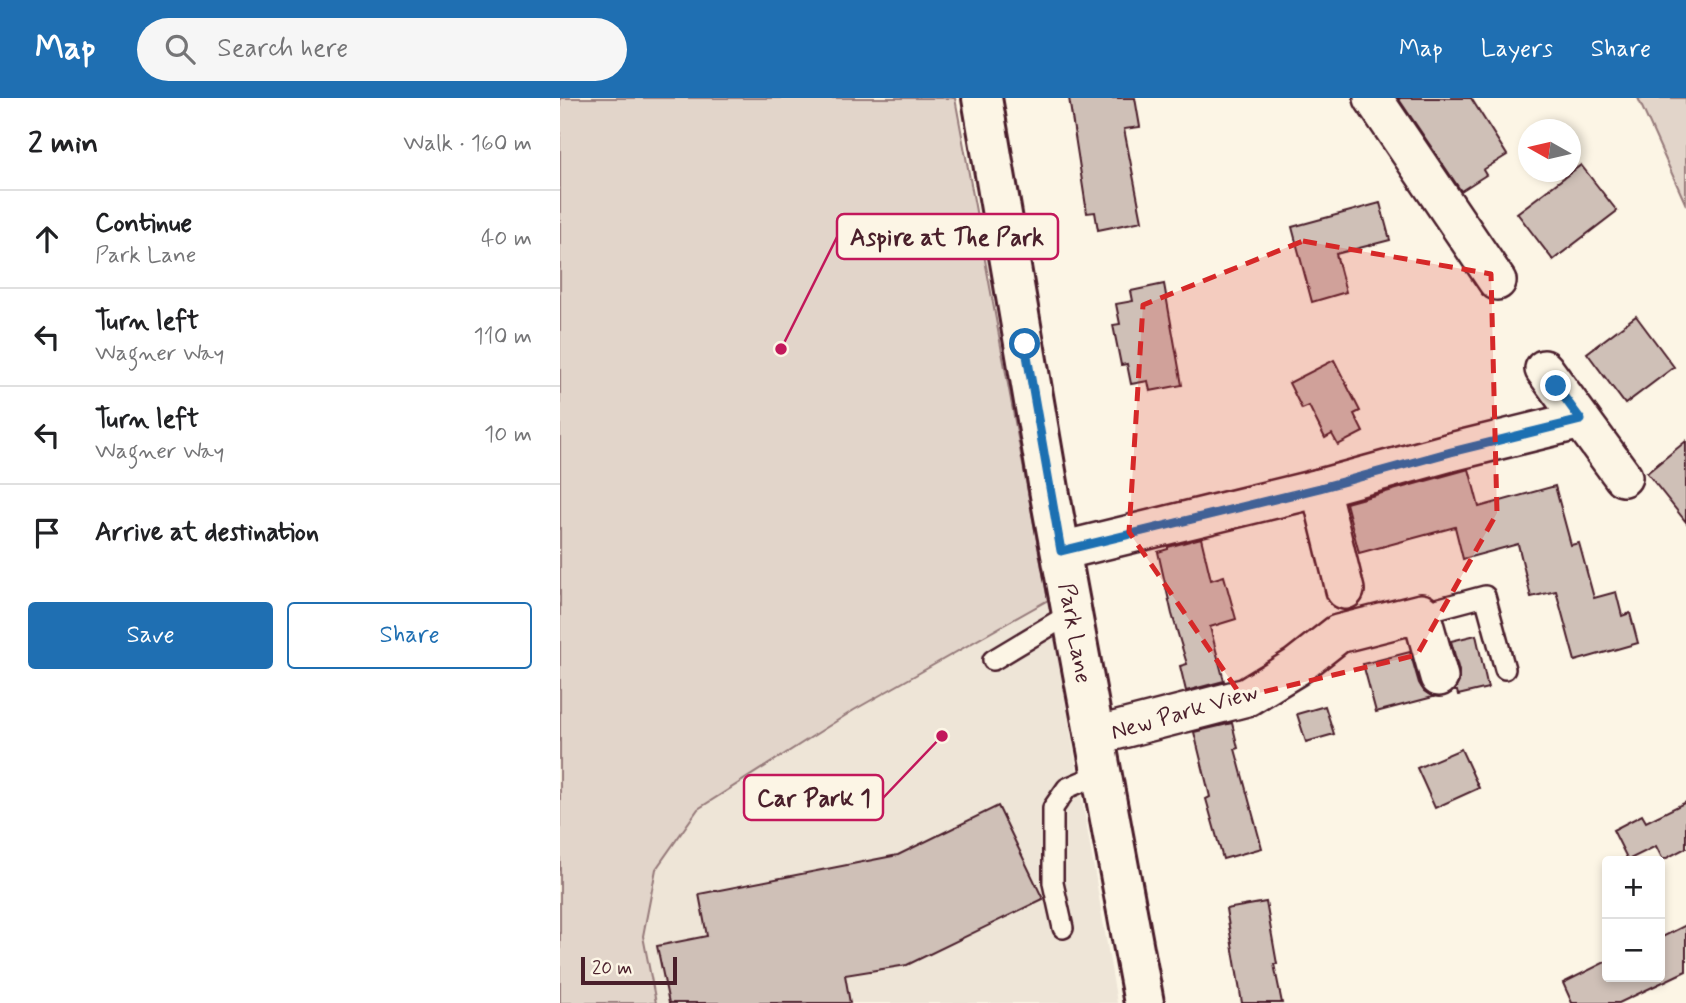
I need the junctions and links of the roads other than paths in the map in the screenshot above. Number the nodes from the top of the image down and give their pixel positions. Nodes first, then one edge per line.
1 (982, 98) edge
2 (1373, 98) edge
3 (1497, 281) dead end
4 (1544, 369) dead end
5 (1581, 420) junction
6 (1623, 477) dead end
7 (1320, 488) junction
8 (1061, 551) junction
9 (1345, 590) dead end
10 (1073, 612) junction
11 (1422, 614) junction
12 (993, 660) dead end
13 (1505, 669) dead end
14 (1439, 677) dead end
15 (1095, 736) junction
16 (1102, 773) junction
17 (1063, 928) dead end
18 (1144, 1003) edge

1 - 8 main road, Park Lane
2 - 3 street
4 - 5 street
5 - 6 street
5 - 7 street
7 - 8 street
7 - 9 street
8 - 10 main road, Park Lane
10 - 12 lane
10 - 15 main road, Park Lane
11 - 13 lane, New Park View
11 - 14 street
11 - 15 street, New Park View
15 - 16 main road, Park Lane
16 - 17 lane
16 - 18 main road, Park Lane

